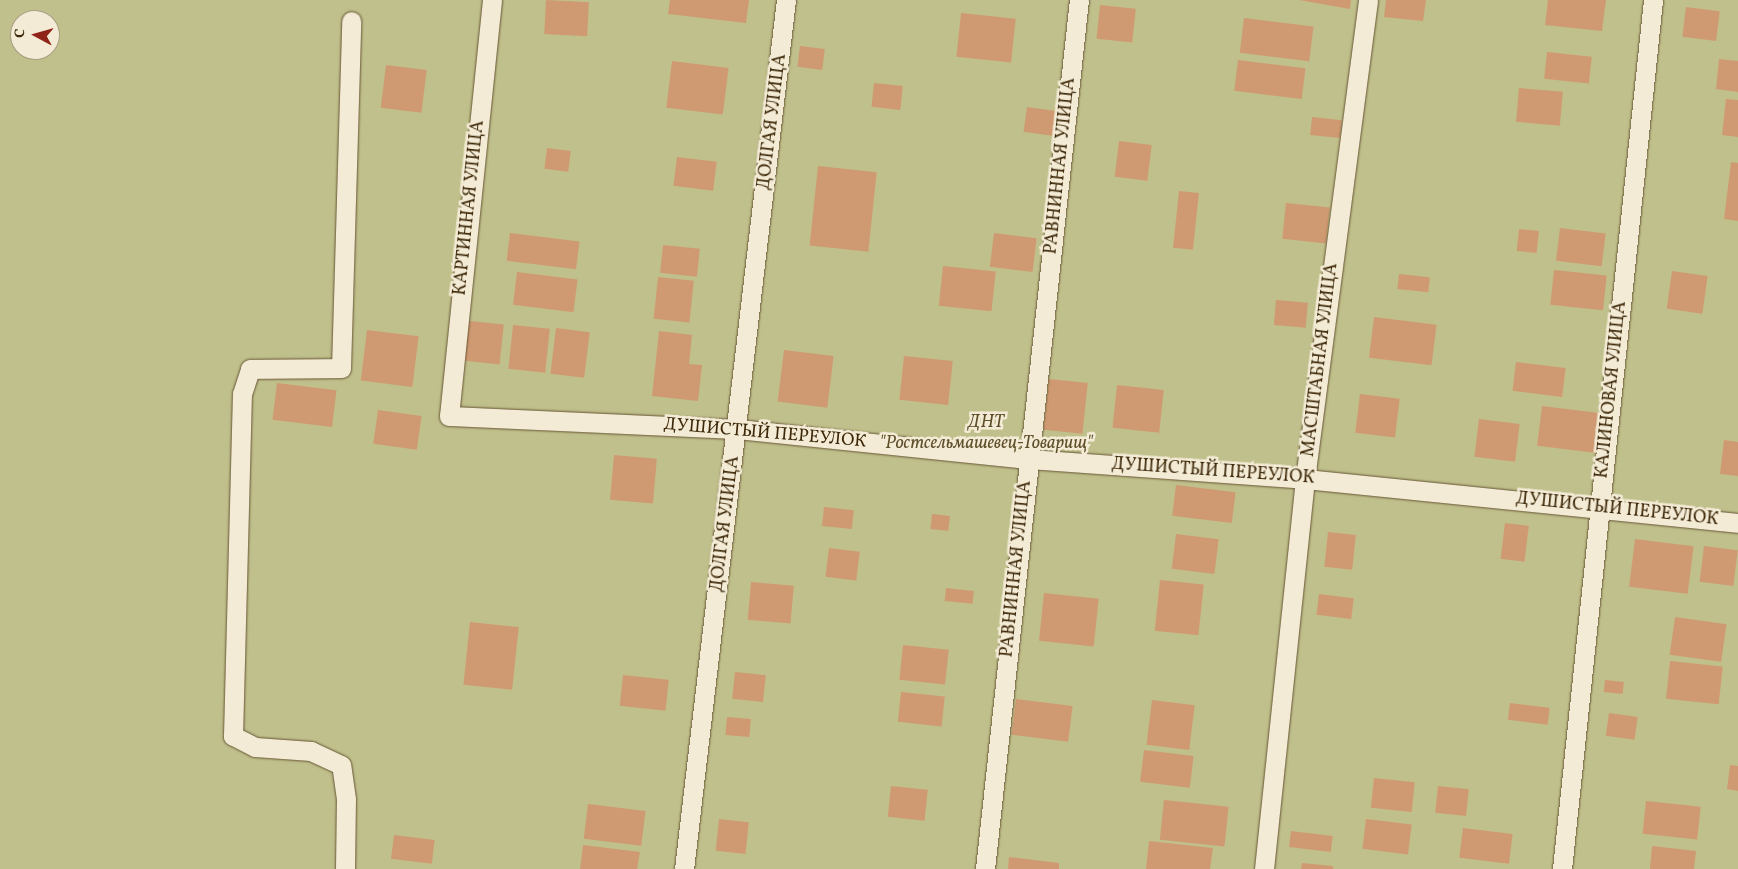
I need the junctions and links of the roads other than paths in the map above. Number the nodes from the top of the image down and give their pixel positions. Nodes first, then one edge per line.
1 (492, 0) edge
2 (786, 0) edge
3 (1079, 0) edge
4 (1368, 0) edge
5 (1653, 0) edge
6 (351, 21) dead end
7 (449, 416) joint
8 (738, 429) junction
9 (1028, 459) junction
10 (1305, 479) junction
11 (1600, 508) junction
12 (1738, 523) edge
13 (346, 869) edge
14 (684, 869) edge
15 (985, 869) edge
16 (1264, 869) edge
17 (1562, 869) edge

1 - 7 lane, КАРТИННАЯ УЛИЦА
2 - 8 lane, ДОЛГАЯ УЛИЦА
3 - 9 lane, РАВНИННАЯ УЛИЦА
4 - 10 lane, МАСШТАБНАЯ УЛИЦА
5 - 11 lane, КАЛИНОВАЯ УЛИЦА
6 - 13 lane
7 - 8 lane, ДУШИСТЫЙ ПЕРЕУЛОК
8 - 9 lane, ДУШИСТЫЙ ПЕРЕУЛОК
8 - 14 lane, ДОЛГАЯ УЛИЦА
9 - 10 lane, ДУШИСТЫЙ ПЕРЕУЛОК
9 - 15 lane, РАВНИННАЯ УЛИЦА
10 - 11 lane, ДУШИСТЫЙ ПЕРЕУЛОК
10 - 16 lane, МАСШТАБНАЯ УЛИЦА
11 - 12 lane, ДУШИСТЫЙ ПЕРЕУЛОК
11 - 17 lane, КАЛИНОВАЯ УЛИЦА

